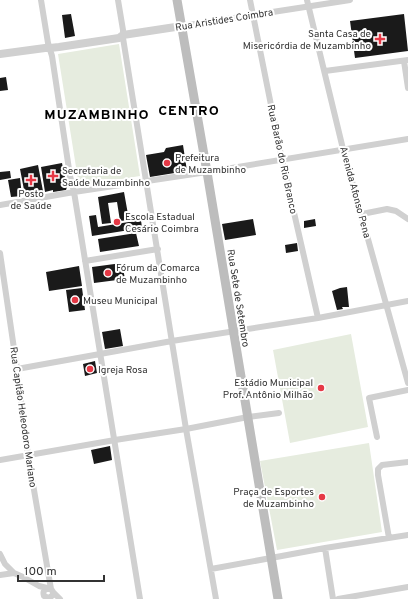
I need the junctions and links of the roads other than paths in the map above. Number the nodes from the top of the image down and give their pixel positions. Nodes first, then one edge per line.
1 (41, 0) edge
2 (118, 0) edge
3 (177, 0) edge
4 (250, 0) edge
5 (350, 0) edge
6 (308, 3) edge
7 (254, 15) junction
8 (182, 26) junction
9 (123, 35) junction
10 (50, 48) junction
11 (0, 54) edge
12 (406, 60) edge
13 (325, 71) junction
14 (408, 88) edge
15 (408, 139) edge
16 (343, 149) junction
17 (282, 160) junction
18 (207, 172) junction
19 (146, 181) junction
20 (74, 192) junction
21 (0, 205) edge
22 (362, 214) junction
23 (408, 219) edge
24 (158, 249) junction
25 (0, 254) edge
26 (85, 261) junction
27 (408, 302) edge
28 (387, 305) junction
29 (318, 318) junction
30 (234, 332) junction
31 (172, 341) junction
32 (101, 355) junction
33 (17, 369) junction
34 (408, 383) edge
35 (408, 390) edge
36 (279, 413) dead end
37 (248, 418) junction
38 (186, 429) junction
39 (377, 437) dead end
40 (115, 440) junction
41 (28, 456) junction
42 (0, 460) edge
43 (408, 462) edge
44 (408, 535) edge
45 (389, 538) junction
46 (325, 548) junction
47 (0, 554) edge
48 (272, 557) junction
49 (211, 569) junction
50 (14, 573) junction
51 (0, 575) edge
52 (408, 587) edge
53 (49, 595) edge
54 (375, 596) edge
55 (140, 599) edge
56 (216, 599) edge
57 (278, 599) edge
58 (333, 599) edge
59 (338, 599) edge

1 - 10 street
2 - 9 street
3 - 8 main road, Rua Sete de Setembro
4 - 7 street, Rua Barão do Rio Branco
5 - 6 street, Rua Aristides Coimbra
6 - 7 street, Rua Aristides Coimbra
6 - 13 street, Avenida Afonso Pena
7 - 8 street, Rua Aristides Coimbra
7 - 17 street, Rua Barão do Rio Branco
8 - 9 street, Rua Aristides Coimbra
8 - 18 main road, Rua Sete de Setembro
9 - 10 street, Rua Aristides Coimbra
9 - 19 street
10 - 11 street, Rua Aristides Coimbra
10 - 20 street
12 - 13 street
12 - 14 street
13 - 16 street, Avenida Afonso Pena
15 - 16 street
16 - 17 street
16 - 22 street, Avenida Afonso Pena
17 - 18 street
17 - 29 street, Rua Barão do Rio Branco
18 - 19 street
18 - 30 main road, Rua Sete de Setembro
19 - 20 street
19 - 24 street
20 - 21 street
20 - 26 street
22 - 23 street
22 - 28 street, Avenida Afonso Pena
24 - 26 street
24 - 31 street
25 - 33 street, Rua Capitão Heleodoro Mariano
26 - 32 street
27 - 28 street
28 - 29 street
28 - 34 street, Avenida Afonso Pena
29 - 30 street
30 - 31 street
30 - 37 main road, Rua Sete de Setembro
31 - 32 street
31 - 38 street
32 - 33 street
32 - 40 street
33 - 41 street, Rua Capitão Heleodoro Mariano
35 - 39 street
36 - 37 street
37 - 38 street
37 - 48 main road, Rua Sete de Setembro
38 - 40 street
38 - 49 street
40 - 41 street
40 - 55 street
41 - 42 street
41 - 53 street, Rua Capitão Heleodoro Mariano
43 - 45 street
44 - 45 street
45 - 46 street
46 - 48 street
46 - 58 street
47 - 50 street
48 - 49 street
48 - 57 main road, Rua Sete de Setembro
49 - 56 street
50 - 51 street
50 - 53 street
52 - 54 street
54 - 59 street

